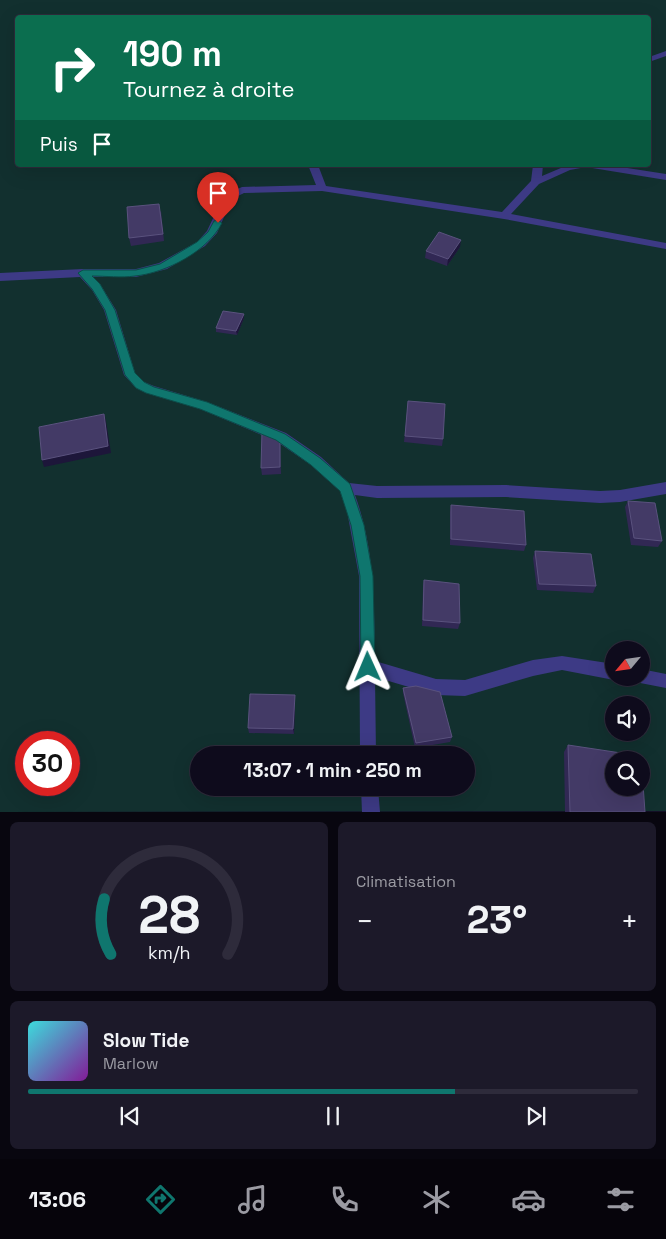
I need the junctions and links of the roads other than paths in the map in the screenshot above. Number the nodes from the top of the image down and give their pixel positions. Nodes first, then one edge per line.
1 (666, 53) edge
2 (651, 59) edge
3 (313, 167) edge
4 (538, 167) edge
5 (573, 167) edge
6 (602, 167) edge
7 (666, 177) edge
8 (536, 182) junction
9 (322, 188) junction
10 (504, 216) junction
11 (666, 246) edge
12 (83, 273) junction
13 (0, 277) edge
14 (346, 488) junction
15 (666, 488) edge
16 (368, 667) junction
17 (605, 670) edge
18 (650, 679) edge
19 (664, 681) dead end
20 (368, 746) edge
21 (370, 796) edge
22 (371, 812) edge

1 - 2 street
3 - 9 street
4 - 8 street
5 - 8 street
6 - 7 street
8 - 10 street
9 - 10 street
9 - 12 street
10 - 11 street
12 - 13 street
12 - 14 street
14 - 15 street
14 - 16 street
16 - 17 street
16 - 20 street
18 - 19 street
21 - 22 street

